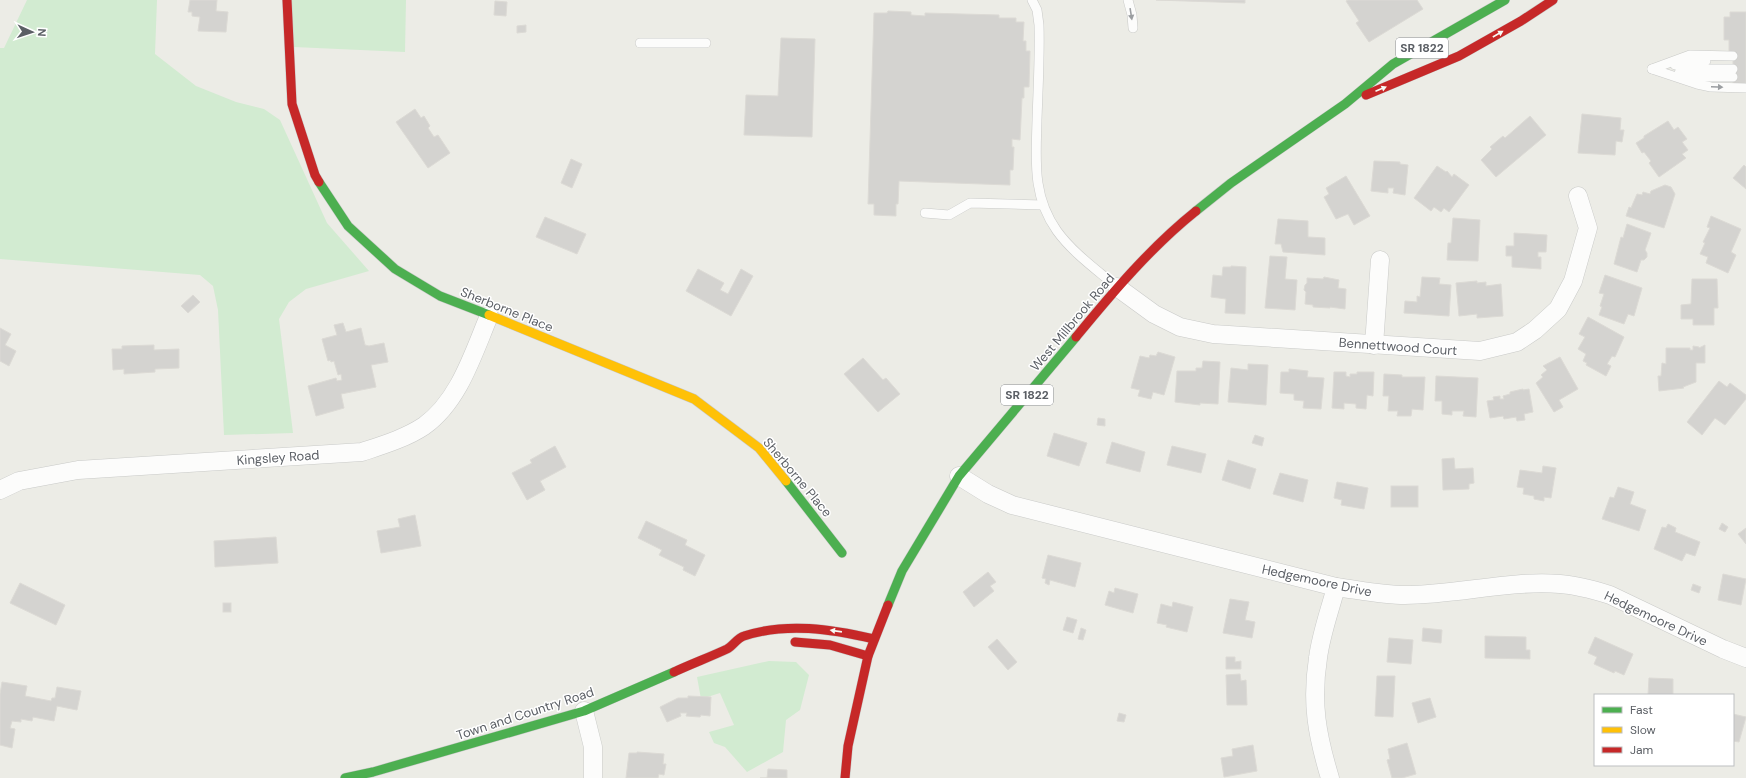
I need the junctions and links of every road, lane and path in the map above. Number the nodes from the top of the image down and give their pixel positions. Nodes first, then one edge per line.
1 (287, 0) edge
2 (1032, 0) edge
3 (1128, 0) edge
4 (1505, 0) edge
5 (1553, 0) edge
6 (1493, 4) edge
7 (1133, 28) dead end
8 (640, 42) dead end
9 (706, 43) dead end
10 (1652, 69) junction
11 (1746, 88) edge
12 (1345, 104) junction
13 (1578, 196) dead end
14 (1043, 205) junction
15 (925, 213) dead end
16 (1380, 260) dead end
17 (1118, 287) junction
18 (489, 316) junction
19 (1374, 345) junction
20 (959, 476) junction
21 (0, 490) edge
22 (842, 553) dead end
23 (1336, 587) junction
24 (874, 639) junction
25 (789, 641) dead end
26 (729, 648) junction
27 (740, 650) dead end
28 (868, 656) junction
29 (1746, 658) edge
30 (584, 711) junction
31 (344, 778) edge
32 (593, 778) edge
33 (845, 778) edge
34 (1330, 778) edge

1 - 18 street, Sherborne Place
2 - 14 lane
3 -> 7 lane
4 - 6 street, West Millbrook Road / SR 1822
12 -> 5 street, West Millbrook Road
6 - 12 street, West Millbrook Road / SR 1822
8 - 9 lane
10 - 10 lane
10 -> 11 lane
12 - 17 street, West Millbrook Road / SR 1822
13 - 19 street, Bennettwood Court
14 - 15 lane
14 - 17 lane
16 - 19 street
17 - 19 street, Bennettwood Court
17 - 20 street, West Millbrook Road / SR 1822
18 - 21 street, Kingsley Road
18 - 22 street, Sherborne Place
20 - 23 street, Hedgemoore Drive
20 - 24 street, West Millbrook Road / SR 1822
23 - 29 street, Hedgemoore Drive
23 - 34 street
24 -> 26 street, Town and Country Road
24 - 28 street, West Millbrook Road / SR 1822
25 - 28 street
26 - 27 street
26 - 30 street, Town and Country Road
28 - 33 street, West Millbrook Road / SR 1822
30 - 31 street, Town and Country Road
30 - 32 street

